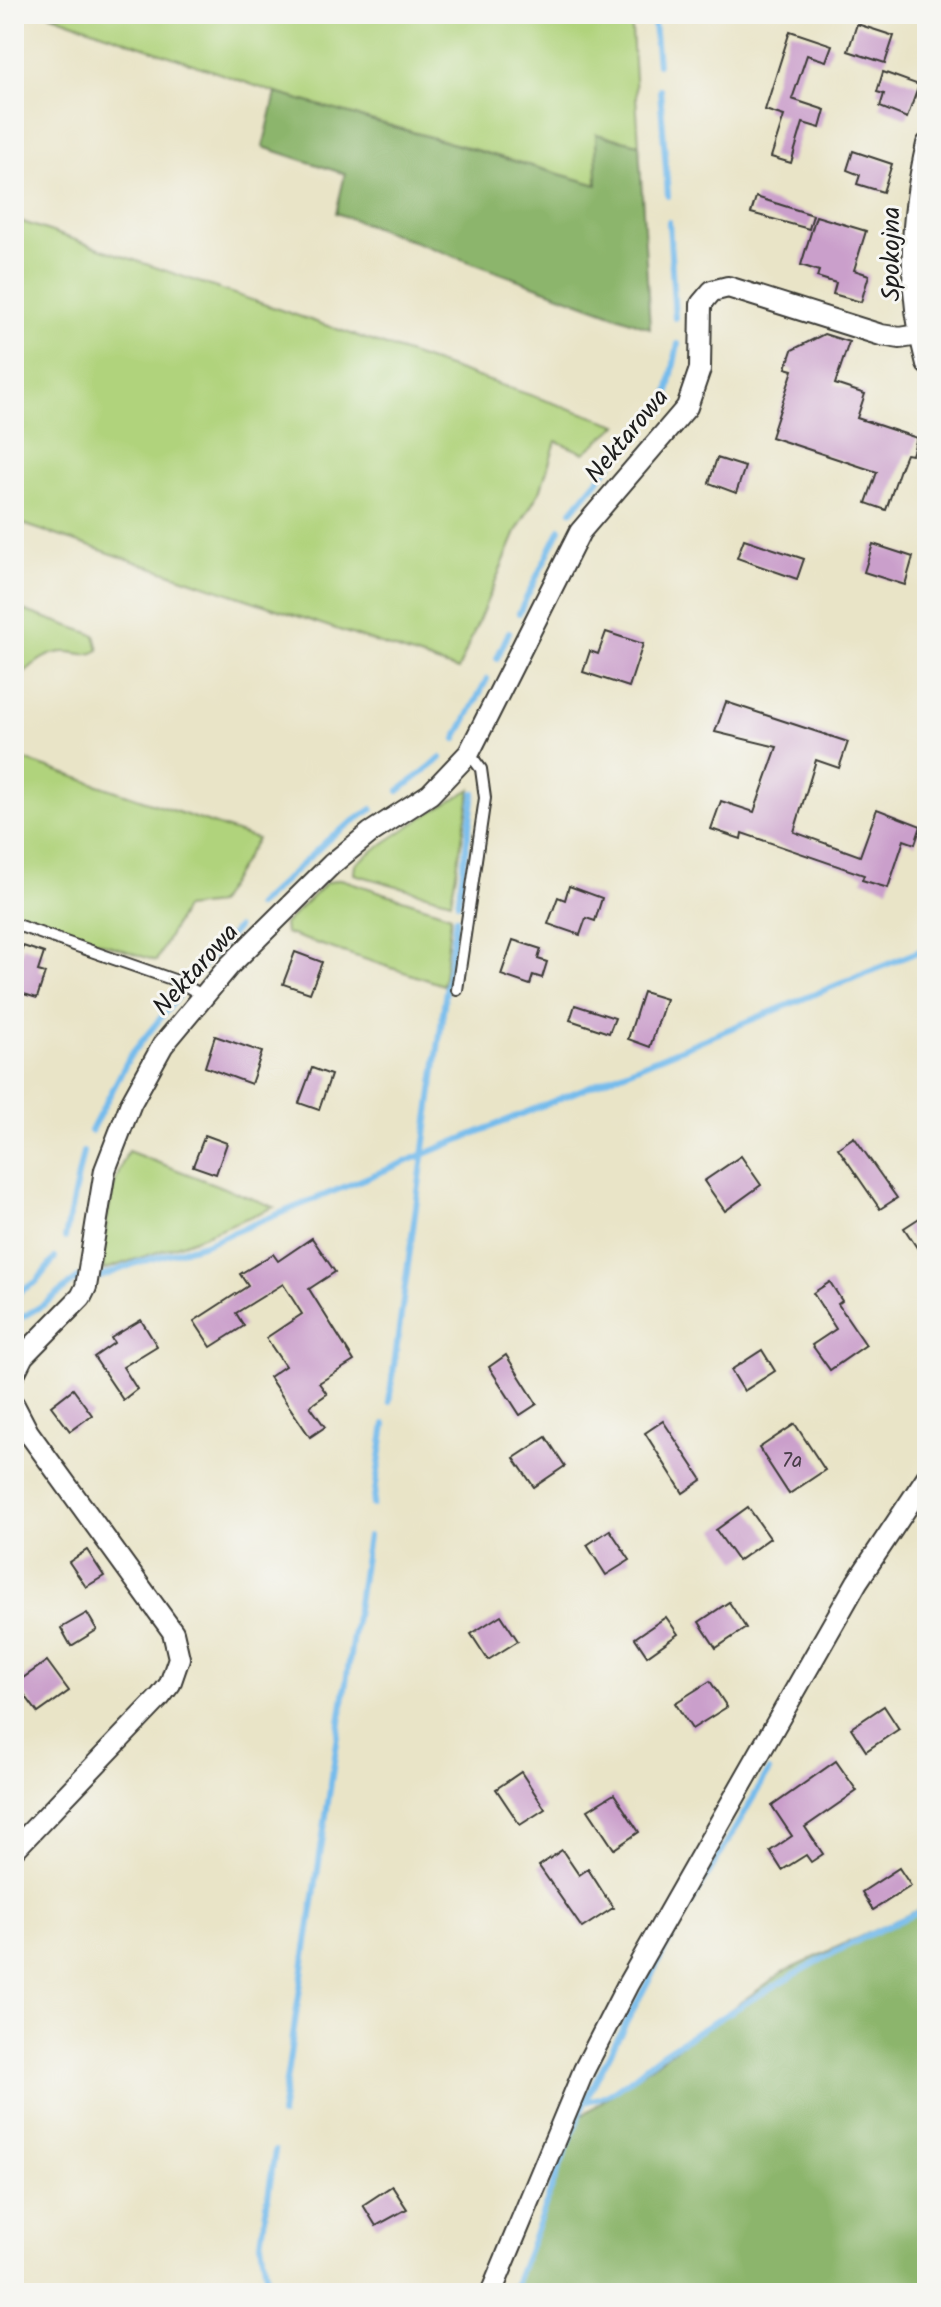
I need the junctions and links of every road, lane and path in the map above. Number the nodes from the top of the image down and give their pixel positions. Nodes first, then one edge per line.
1 (927, 144) edge
2 (919, 335) junction
3 (927, 364) edge
4 (469, 753) junction
5 (14, 924) edge
6 (457, 990) dead end
7 (202, 995) junction
8 (14, 1374) edge
9 (14, 1405) edge
10 (927, 1477) edge
11 (14, 1850) edge
12 (491, 2293) edge

1 - 2 street, Spokojna
2 - 3 street, Spokojna
2 - 4 street, Nektarowa
4 - 6 lane
4 - 7 street, Nektarowa
5 - 7 lane
7 - 8 street, Nektarowa
9 - 11 street
10 - 12 street

